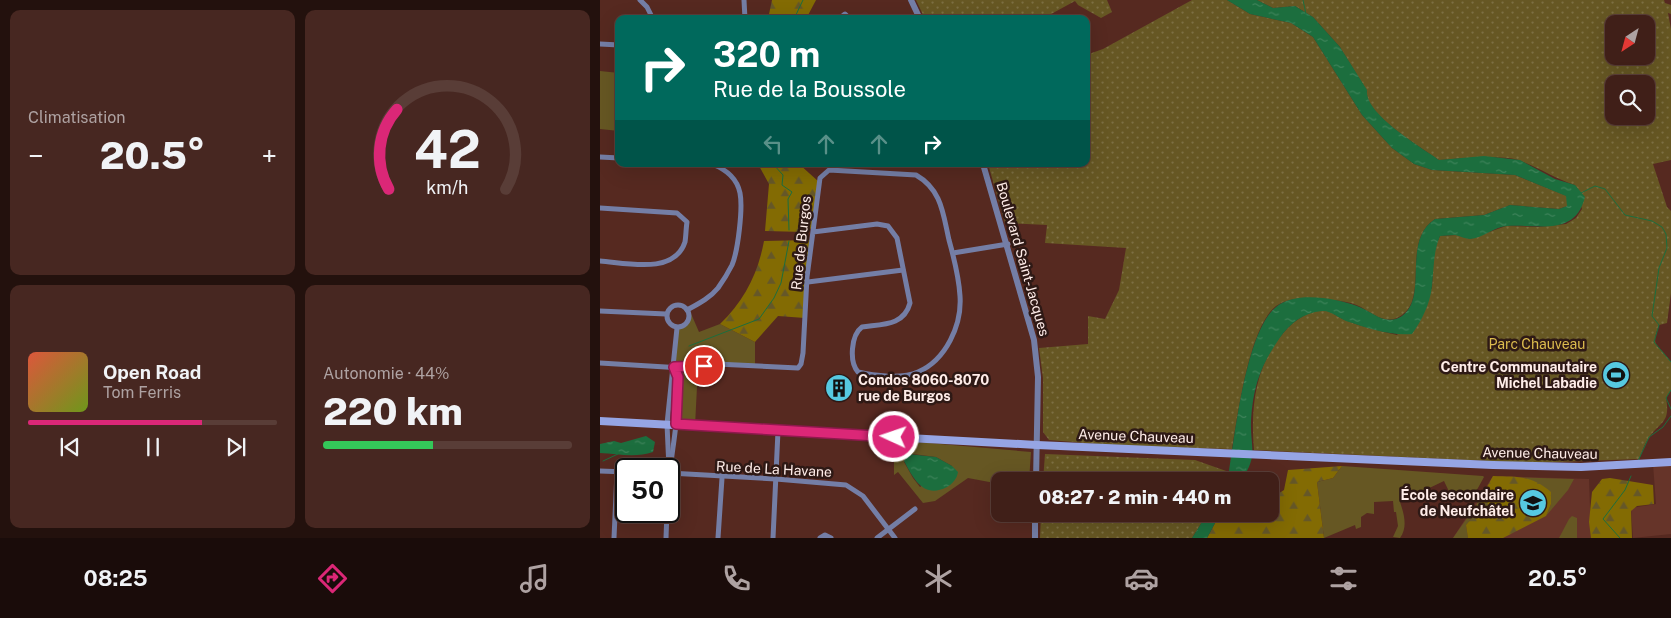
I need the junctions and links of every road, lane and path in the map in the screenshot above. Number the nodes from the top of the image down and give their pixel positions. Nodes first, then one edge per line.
1 (640, 0) edge
2 (744, 0) edge
3 (911, 0) edge
4 (651, 15) edge
5 (745, 15) edge
6 (918, 15) edge
7 (600, 44) edge
8 (615, 45) edge
9 (600, 157) edge
10 (615, 158) edge
11 (717, 167) edge
12 (984, 167) edge
13 (600, 208) edge
14 (813, 232) junction
15 (1008, 244) junction
16 (953, 253) junction
17 (600, 261) edge
18 (903, 270) junction
19 (808, 282) junction
20 (687, 310) junction
21 (600, 311) edge
22 (666, 314) junction
23 (677, 328) junction
24 (600, 363) edge
25 (671, 367) junction
26 (600, 421) edge
27 (666, 428) junction
28 (676, 429) junction
29 (778, 431) junction
30 (1037, 445) junction
31 (668, 458) edge
32 (671, 458) edge
33 (1671, 462) edge
34 (600, 471) edge
35 (615, 472) edge
36 (680, 472) edge
37 (1036, 472) edge
38 (722, 478) junction
39 (776, 478) junction
40 (915, 509) dead end
41 (615, 516) edge
42 (1035, 522) edge
43 (667, 523) edge
44 (888, 530) junction
45 (614, 538) edge
46 (666, 538) edge
47 (718, 538) edge
48 (773, 538) edge
49 (820, 538) edge
50 (831, 538) edge
51 (877, 538) edge
52 (895, 538) edge
53 (1035, 538) edge

1 - 4 street
2 - 5 street
3 - 6 street
7 - 8 street
9 - 10 street
11 - 20 street
12 - 15 street, Boulevard Saint-Jacques
13 - 17 street
14 - 16 street, Rue de Burgos
14 - 18 street
14 - 19 street, Rue de Burgos
15 - 16 street
15 - 30 street, Boulevard Saint-Jacques
16 - 18 street
18 - 19 street
19 - 25 street, Rue de Burgos
20 - 22 street
20 - 23 street
21 - 22 street
22 - 23 street
23 - 25 street
24 - 25 street
25 - 27 street
25 - 28 street
26 - 27 main road, Avenue Chauveau
27 - 28 main road, Avenue Chauveau
27 - 31 street
28 - 29 main road, Avenue Chauveau
28 - 32 street
29 - 30 main road, Avenue Chauveau
29 - 39 street
30 - 33 main road, Avenue Chauveau
30 - 37 street, Boulevard Saint-Jacques
34 - 35 street
36 - 38 street, Rue de La Havane
38 - 39 street, Rue de La Havane
38 - 47 street
39 - 44 street, Rue de La Havane
39 - 48 street
40 - 44 street
41 - 45 street
42 - 53 street
43 - 46 street
44 - 51 street
44 - 52 street, Rue de La Havane
49 - 50 street

